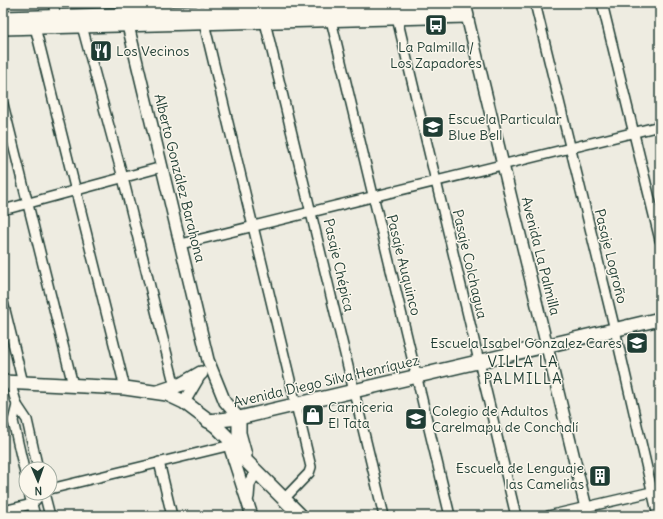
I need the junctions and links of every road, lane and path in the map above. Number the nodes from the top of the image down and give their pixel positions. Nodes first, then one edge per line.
1 (53, 3) edge
2 (534, 3) edge
3 (602, 3) edge
4 (375, 5) edge
5 (465, 7) edge
6 (267, 12) edge
7 (202, 13) edge
8 (125, 14) edge
9 (56, 16) junction
10 (3, 18) edge
11 (397, 18) junction
12 (331, 20) junction
13 (82, 26) junction
14 (3, 28) edge
15 (35, 28) junction
16 (3, 104) edge
17 (660, 126) edge
18 (634, 133) junction
19 (570, 148) junction
20 (503, 165) junction
21 (162, 167) junction
22 (123, 178) junction
23 (436, 182) junction
24 (76, 190) junction
25 (373, 197) junction
26 (28, 203) junction
27 (3, 210) edge
28 (312, 212) junction
29 (253, 226) junction
30 (660, 240) edge
31 (181, 244) junction
32 (3, 302) edge
33 (660, 319) edge
34 (615, 330) junction
35 (546, 346) junction
36 (208, 360) junction
37 (479, 361) junction
38 (201, 373) junction
39 (416, 376) junction
40 (6, 382) edge
41 (23, 383) junction
42 (73, 385) junction
43 (175, 387) junction
44 (125, 388) junction
45 (354, 391) junction
46 (158, 392) junction
47 (184, 402) junction
48 (296, 404) junction
49 (17, 405) junction
50 (239, 418) junction
51 (208, 421) junction
52 (231, 448) junction
53 (22, 461) edge
54 (36, 461) edge
55 (159, 462) junction
56 (252, 468) junction
57 (58, 487) edge
58 (656, 491) edge
59 (248, 497) junction
60 (284, 499) junction
61 (31, 501) edge
62 (35, 501) edge
63 (45, 501) edge
64 (32, 504) junction
65 (3, 511) edge
66 (587, 512) edge
67 (35, 516) edge
68 (50, 516) edge
69 (172, 516) edge
70 (252, 516) edge
71 (301, 516) edge
72 (384, 516) edge
73 (450, 516) edge
74 (516, 516) edge
75 (548, 516) edge
76 (658, 516) edge

1 - 9 street
2 - 19 street, Pasaje Logroño
3 - 18 street
4 - 5 main road
4 - 6 main road
5 - 11 main road
5 - 20 street, Avenida La Palmilla
6 - 7 main road
6 - 12 main road
6 - 28 street, Pasaje Chépica
7 - 8 main road
7 - 29 street
8 - 9 main road
8 - 13 main road
8 - 21 street, Alberto González Barahona
9 - 10 main road
11 - 12 main road
11 - 23 street, Pasaje Colchagua
12 - 25 street, Pasaje Auquinco
13 - 15 main road
13 - 22 street
14 - 15 main road
15 - 24 street
16 - 26 street
17 - 18 street
18 - 19 street
18 - 30 street
19 - 20 street
19 - 34 street, Pasaje Logroño
20 - 23 street
20 - 35 street, Avenida La Palmilla
21 - 22 street
21 - 31 street, Alberto González Barahona
22 - 24 street
22 - 43 street
23 - 25 street
23 - 37 street, Pasaje Colchagua
24 - 26 street
24 - 44 street
25 - 28 street
25 - 39 street, Pasaje Auquinco
26 - 27 street
26 - 42 street
28 - 29 street
28 - 45 street, Pasaje Chépica
29 - 31 street
29 - 48 street
31 - 36 street, Alberto González Barahona
32 - 41 street
33 - 34 main road, Avenida Diego Silva Henríquez
34 - 35 main road, Avenida Diego Silva Henríquez
34 - 58 street, Pasaje Logroño
35 - 37 main road, Avenida Diego Silva Henríquez
35 - 66 street, Avenida La Palmilla
36 - 38 street
36 - 50 street, Alberto González Barahona
37 - 39 main road, Avenida Diego Silva Henríquez
37 - 74 street, Pasaje Colchagua
38 - 43 main road
38 - 47 street
39 - 45 main road, Avenida Diego Silva Henríquez
39 - 73 street, Pasaje Auquinco
40 - 41 main road
40 - 49 street
41 - 42 main road
42 - 44 main road
43 - 46 main road
44 - 46 main road
45 - 48 main road, Avenida Diego Silva Henríquez
45 - 72 street, Pasaje Chépica
46 - 47 main road
47 - 51 main road
48 - 50 main road, Avenida Diego Silva Henríquez
48 - 60 street
49 - 53 street
49 - 54 street
50 - 51 main road, Avenida Diego Silva Henríquez
50 - 56 main road
51 - 52 main road
52 - 55 street
52 - 56 main road
52 - 59 street
55 - 57 street
55 - 69 street
56 - 59 street
56 - 60 main road
58 - 66 street
58 - 76 street, Pasaje Logroño
59 - 70 street
60 - 71 main road
61 - 64 street
62 - 64 street
63 - 68 street
64 - 65 street
64 - 67 street
66 - 75 street

